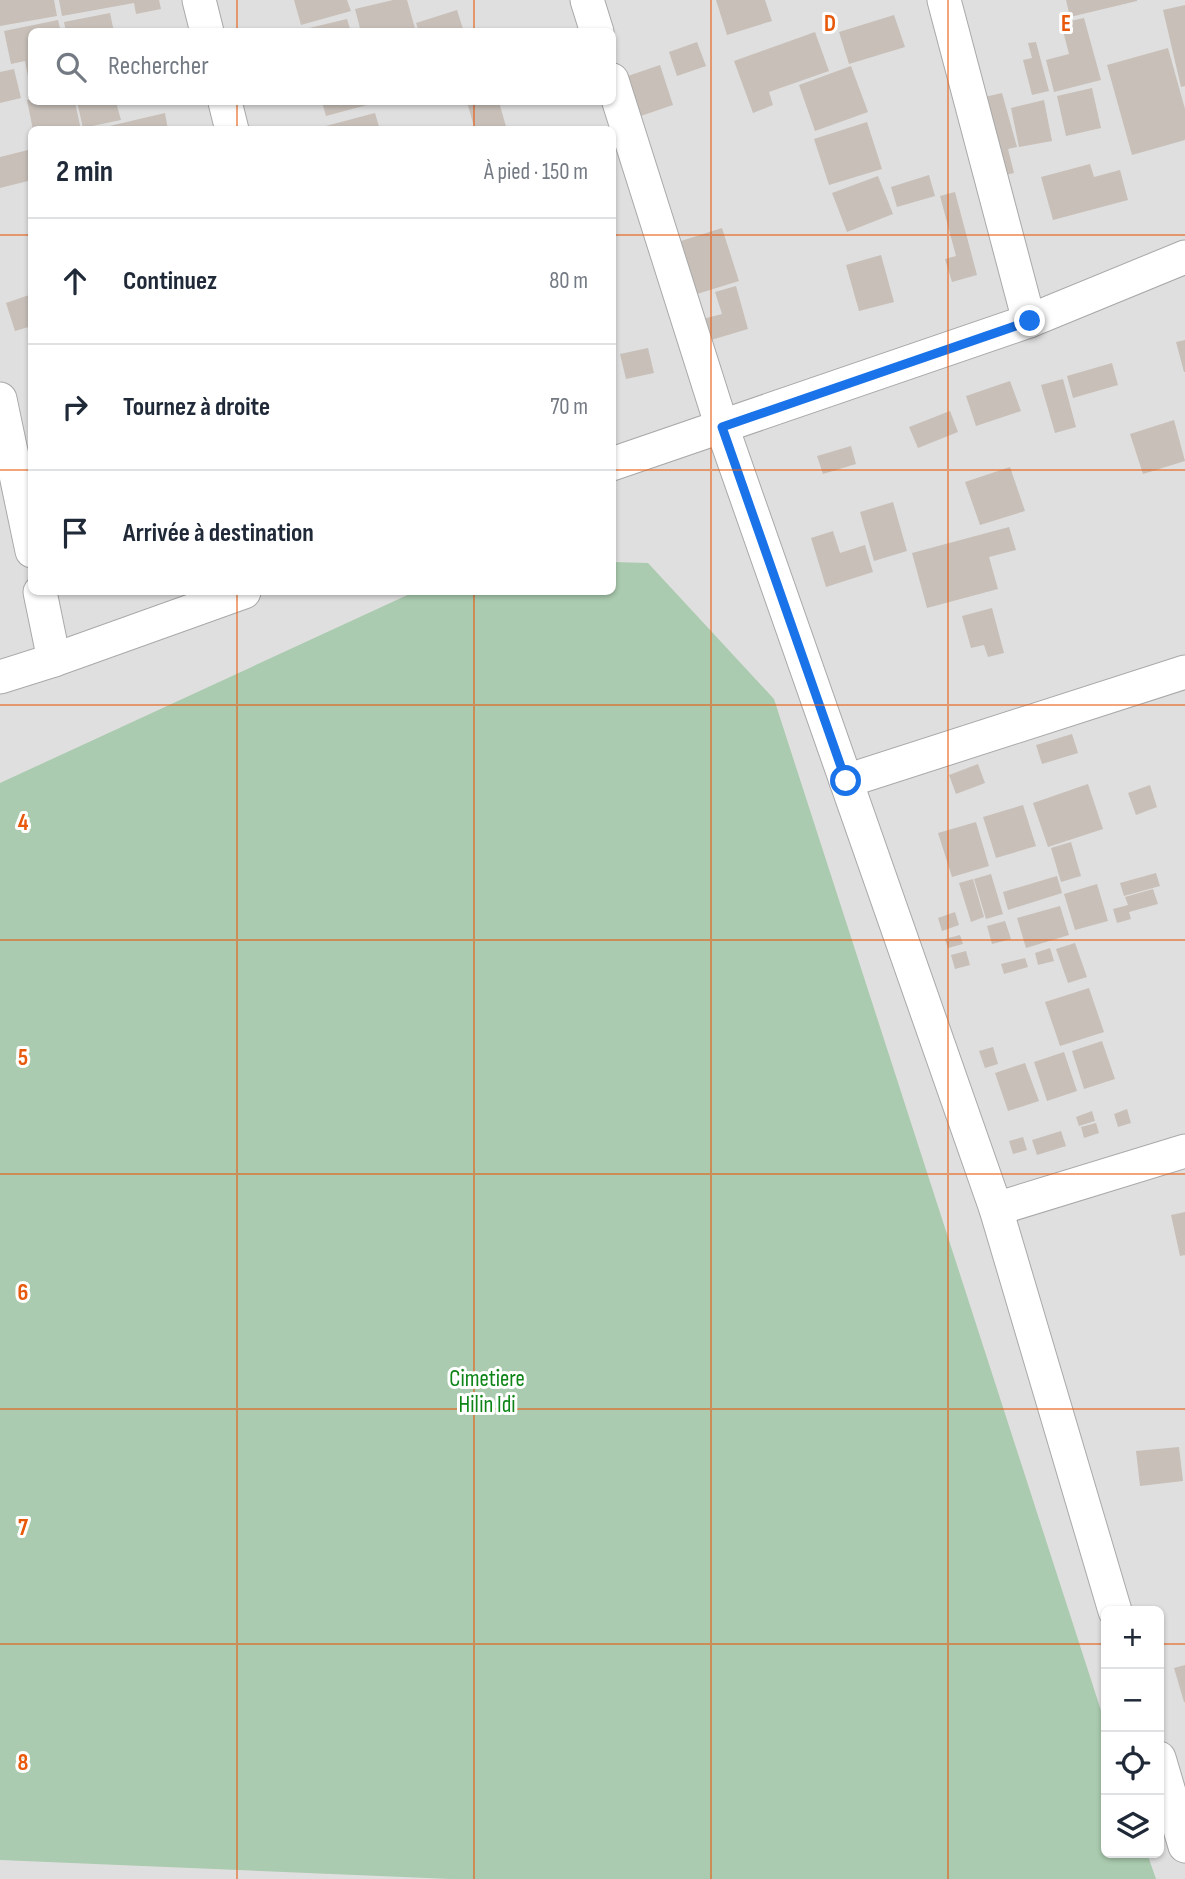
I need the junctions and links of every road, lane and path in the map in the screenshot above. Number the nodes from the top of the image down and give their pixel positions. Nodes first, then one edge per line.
1 (199, 0) edge
2 (587, 0) edge
3 (944, 0) edge
4 (206, 28) edge
5 (596, 28) edge
6 (616, 93) edge
7 (226, 105) edge
8 (231, 126) edge
9 (1185, 257) edge
10 (1030, 321) junction
11 (0, 399) edge
12 (722, 427) junction
13 (616, 463) edge
14 (28, 532) edge
15 (41, 595) edge
16 (236, 595) edge
17 (54, 660) junction
18 (1185, 672) edge
19 (0, 677) edge
20 (846, 781) junction
21 (1185, 1152) edge
22 (996, 1209) junction
23 (1114, 1606) edge
24 (1164, 1775) edge
25 (1185, 1846) edge

1 - 4 street
2 - 5 street
3 - 10 street
6 - 12 street
7 - 8 street
9 - 10 street
10 - 12 street
11 - 14 street
12 - 13 street
12 - 20 street
15 - 17 street
16 - 17 street
17 - 19 street
18 - 20 street
20 - 22 street
21 - 22 street
22 - 23 street
24 - 25 street

